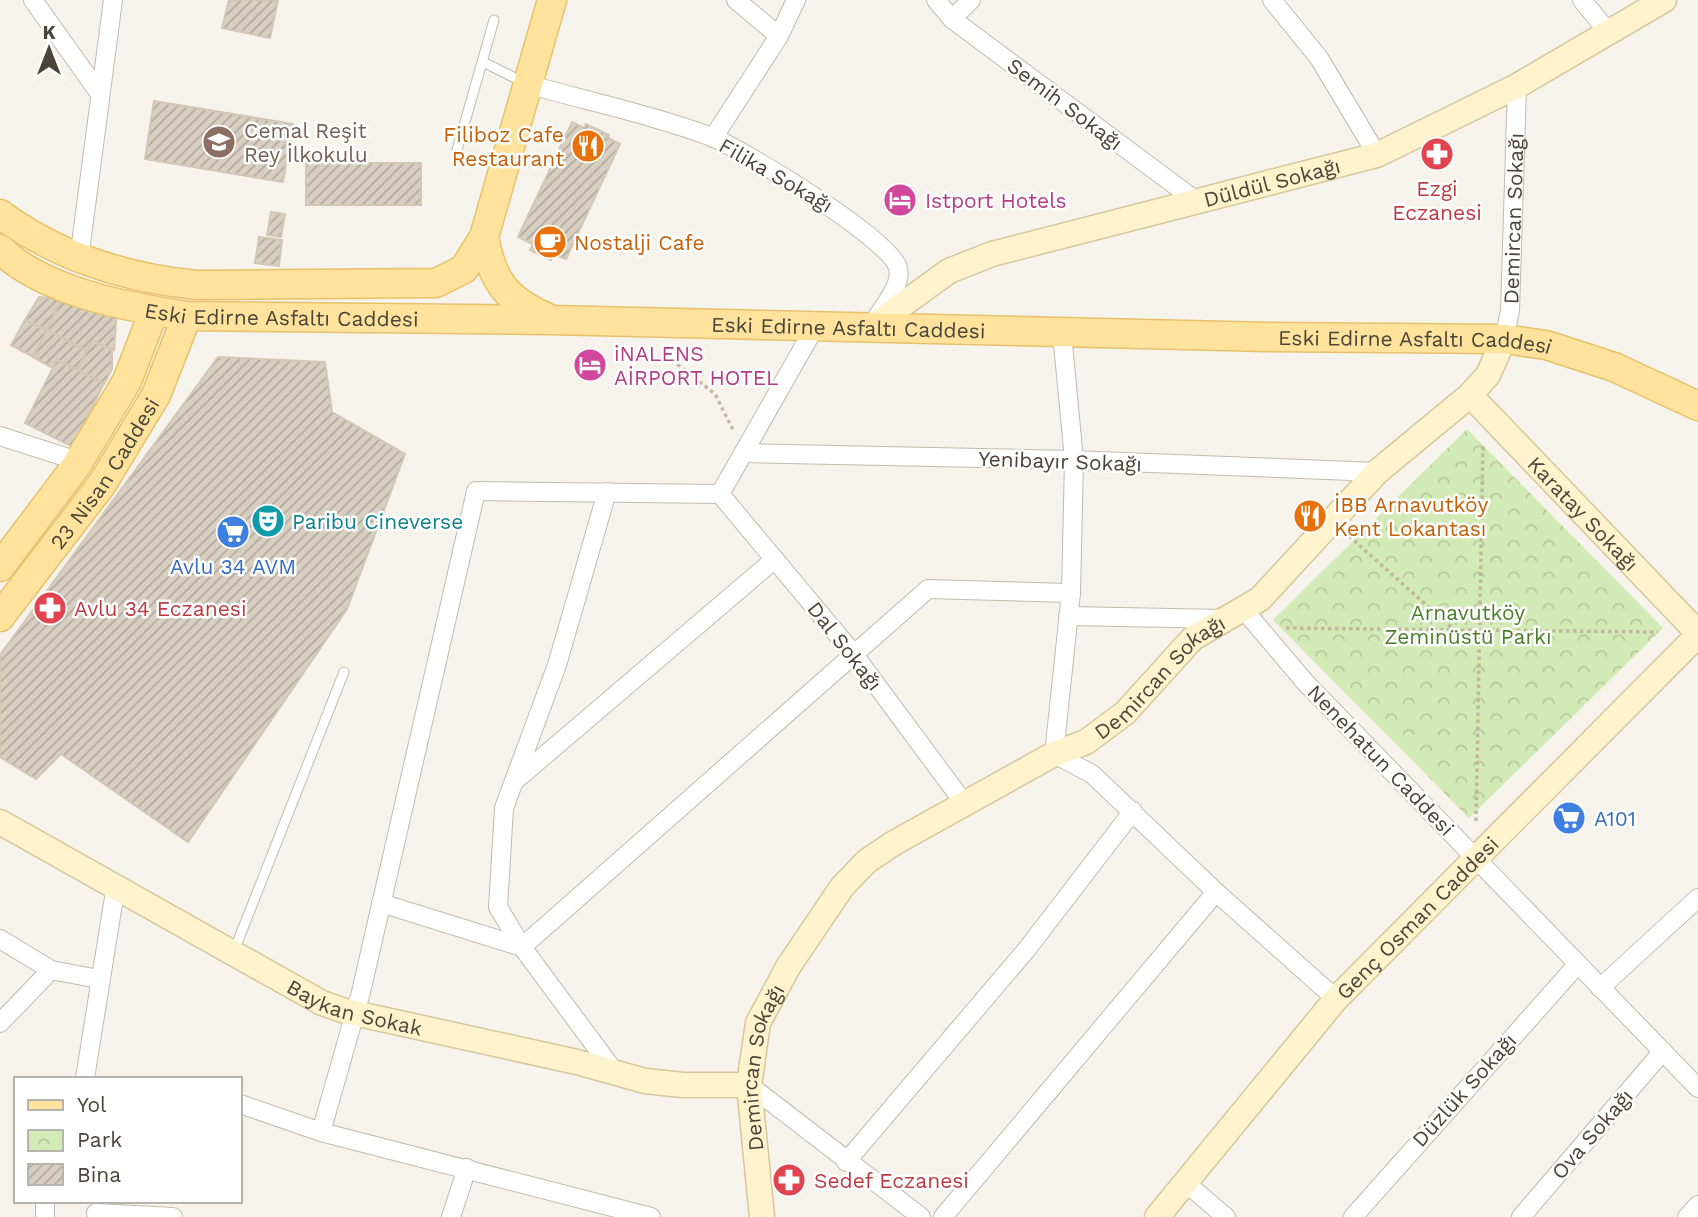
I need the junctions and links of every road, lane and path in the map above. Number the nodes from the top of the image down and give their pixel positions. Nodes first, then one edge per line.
1 (33, 0) edge
2 (113, 0) edge
3 (552, 0) edge
4 (736, 0) edge
5 (796, 0) edge
6 (936, 0) edge
7 (971, 0) edge
8 (1272, 0) edge
9 (1582, 0) edge
10 (1664, 0) edge
11 (952, 19) junction
12 (494, 20) dead end
13 (1609, 33) junction
14 (779, 36) junction
15 (483, 62) junction
16 (527, 84) junction
17 (1517, 86) junction
18 (100, 94) junction
19 (713, 138) junction
20 (457, 150) dead end
21 (1377, 155) junction
22 (1199, 204) junction
23 (0, 214) edge
24 (484, 237) junction
25 (0, 249) edge
26 (79, 259) junction
27 (154, 311) junction
28 (187, 316) junction
29 (551, 320) junction
30 (655, 323) junction
31 (815, 327) junction
32 (869, 329) junction
33 (1062, 333) junction
34 (1504, 339) junction
35 (1477, 402) junction
36 (1698, 406) edge
37 (0, 436) edge
38 (744, 453) junction
39 (1074, 460) junction
40 (78, 461) junction
41 (1377, 472) junction
42 (607, 492) junction
43 (720, 494) junction
44 (1332, 521) junction
45 (775, 559) junction
46 (0, 567) edge
47 (1071, 593) junction
48 (1068, 616) junction
49 (0, 617) edge
50 (1242, 619) junction
51 (1454, 630) junction
52 (1479, 630) junction
53 (1658, 632) dead end
54 (1698, 634) edge
55 (852, 652) junction
56 (344, 672) dead end
57 (1054, 754) junction
58 (514, 782) junction
59 (964, 803) junction
60 (1133, 811) junction
61 (1476, 821) dead end
62 (0, 822) edge
63 (1475, 858) junction
64 (116, 885) junction
65 (1216, 892) junction
66 (1698, 898) edge
67 (381, 903) junction
68 (0, 939) edge
69 (522, 947) junction
70 (233, 952) junction
71 (1577, 965) junction
72 (51, 970) junction
73 (99, 979) junction
74 (1600, 988) junction
75 (1336, 999) junction
76 (354, 1013) junction
77 (0, 1023) edge
78 (1663, 1051) junction
79 (614, 1071) junction
80 (87, 1077) edge
81 (749, 1085) junction
82 (1698, 1088) edge
83 (242, 1105) edge
84 (321, 1132) junction
85 (846, 1162) junction
86 (467, 1168) junction
87 (1186, 1183) junction
88 (1698, 1205) edge
89 (96, 1210) edge
90 (611, 1212) edge
91 (173, 1217) edge
92 (451, 1217) edge
93 (651, 1217) edge
94 (762, 1217) edge
95 (921, 1217) edge
96 (943, 1217) edge
97 (1157, 1217) edge
98 (1227, 1217) edge
99 (1353, 1217) edge
100 (1521, 1217) edge
101 (1687, 1217) edge

1 - 18 street
2 - 18 street
3 - 16 main road
4 - 14 street
5 - 14 street
6 - 11 street, Semih Sokağı
7 - 11 street
8 - 21 street
9 - 13 street
10 - 13 street, Düldül Sokağı
11 - 22 street, Semih Sokağı
12 - 15 lane
13 - 17 street, Düldül Sokağı
14 - 19 street
15 - 16 lane
15 - 20 lane
16 - 19 street, Filika Sokağı
16 - 24 main road
17 - 21 street, Düldül Sokağı
17 - 34 street, Demircan Sokağı
18 - 26 street
19 - 32 street, Filika Sokağı
21 - 22 street, Düldül Sokağı
22 - 32 street, Düldül Sokağı
23 - 26 main road, Eski Edirne Asfaltı Caddesi
24 - 26 main road, Eski Edirne Asfaltı Caddesi
24 - 29 main road
25 - 27 main road, Eski Edirne Asfaltı Caddesi
27 - 28 main road, Eski Edirne Asfaltı Caddesi
27 - 40 main road, 23 Nisan Caddesi
28 - 29 main road, Eski Edirne Asfaltı Caddesi
28 - 49 main road, 23 Nisan Caddesi
29 - 30 main road, Eski Edirne Asfaltı Caddesi
30 - 31 main road, Eski Edirne Asfaltı Caddesi
30 - 38 path
31 - 32 main road, Eski Edirne Asfaltı Caddesi
31 - 38 street
32 - 33 main road, Eski Edirne Asfaltı Caddesi
33 - 34 main road, Eski Edirne Asfaltı Caddesi
33 - 39 street
34 - 35 street, Demircan Sokağı
34 - 36 main road, Eski Edirne Asfaltı Caddesi
35 - 41 street, Demircan Sokağı
35 - 52 path
35 - 54 street, Karatay Sokağı
37 - 40 street
38 - 39 street, Yenibayır Sokağı
38 - 43 street
39 - 41 street, Yenibayır Sokağı
39 - 47 street
40 - 46 main road, 23 Nisan Caddesi
41 - 44 street, Demircan Sokağı
42 - 43 street
42 - 58 street
42 - 67 street
43 - 45 street, Dal Sokağı
44 - 50 street, Demircan Sokağı
44 - 51 path
45 - 55 street, Dal Sokağı
45 - 58 street
47 - 48 street
47 - 55 street
48 - 50 street
48 - 57 street
50 - 51 path
50 - 57 street, Demircan Sokağı
50 - 63 street, Nenehatun Caddesi
51 - 52 path
52 - 53 path
52 - 61 path
54 - 63 street, Genç Osman Caddesi
55 - 59 street, Dal Sokağı
55 - 69 street
56 - 70 lane
57 - 59 street, Demircan Sokağı
57 - 60 street
58 - 69 street
59 - 81 street, Demircan Sokağı
60 - 65 street
60 - 85 street
62 - 64 street, Baykan Sokak
63 - 71 street, Nenehatun Caddesi
63 - 75 street, Genç Osman Caddesi
64 - 70 street, Baykan Sokak
64 - 73 street
65 - 75 street
65 - 96 street
66 - 74 street
67 - 69 street
67 - 76 street
68 - 72 street
69 - 79 street
70 - 76 street, Baykan Sokak
71 - 74 street, Nenehatun Caddesi
71 - 99 street, Düzlük Sokağı
72 - 73 street
72 - 77 street
73 - 80 street
74 - 78 street, Nenehatun Caddesi
75 - 87 street, Genç Osman Caddesi
76 - 79 street, Baykan Sokak
76 - 84 street
78 - 82 street, Nenehatun Caddesi
78 - 100 street, Ova Sokağı
79 - 81 street, Baykan Sokak
81 - 85 street
81 - 94 street, Demircan Sokağı
83 - 84 street
84 - 86 street
85 - 95 street
86 - 90 street
86 - 92 street
87 - 97 street, Genç Osman Caddesi
87 - 98 street
88 - 101 street
89 - 91 street
90 - 93 street

